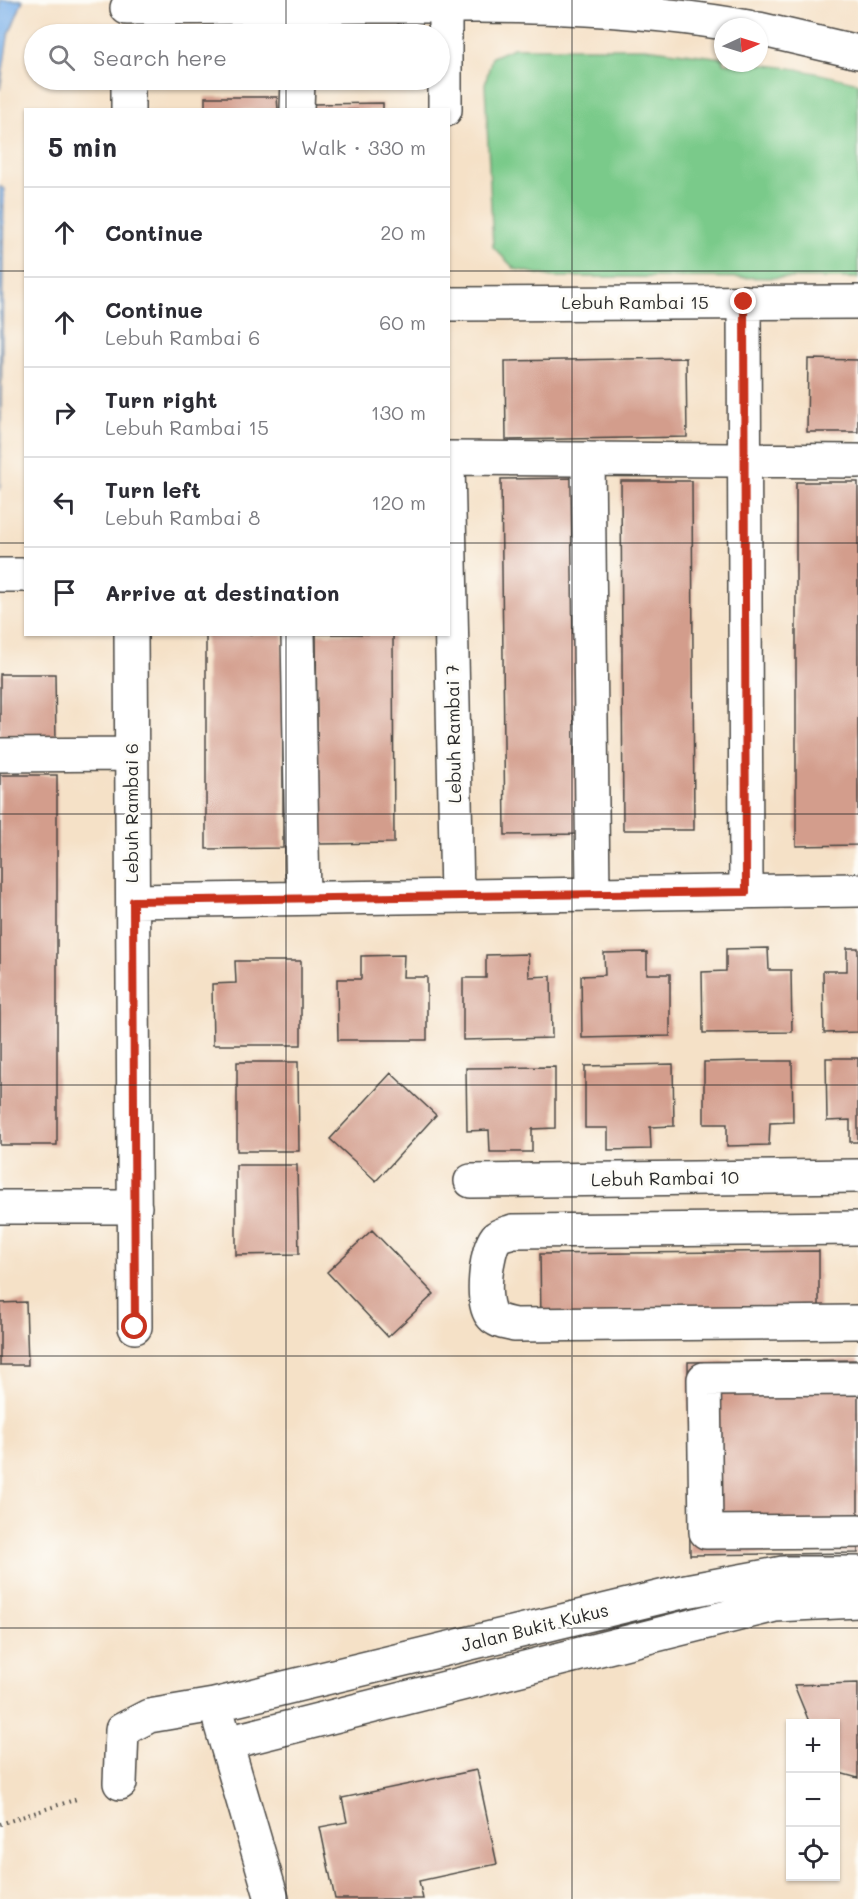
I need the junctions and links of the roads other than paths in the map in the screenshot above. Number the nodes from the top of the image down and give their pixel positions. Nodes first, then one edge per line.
1 (445, 6) junction
2 (127, 14) edge
3 (298, 21) edge
4 (714, 21) edge
5 (445, 24) edge
6 (768, 31) edge
7 (858, 52) edge
8 (128, 90) edge
9 (298, 90) edge
10 (445, 90) edge
11 (128, 108) edge
12 (297, 108) edge
13 (445, 108) edge
14 (744, 302) junction
15 (858, 302) edge
16 (450, 304) edge
17 (450, 458) edge
18 (588, 459) junction
19 (745, 460) junction
20 (858, 461) edge
21 (450, 560) edge
22 (0, 575) edge
23 (24, 575) edge
24 (131, 636) edge
25 (298, 636) edge
26 (132, 754) junction
27 (0, 755) edge
28 (858, 890) edge
29 (746, 892) junction
30 (593, 894) junction
31 (457, 896) junction
32 (303, 898) junction
33 (133, 901) junction
34 (858, 1176) edge
35 (471, 1181) dead end
36 (135, 1207) junction
37 (0, 1208) edge
38 (858, 1228) edge
39 (858, 1322) edge
40 (135, 1327) dead end
41 (858, 1378) edge
42 (858, 1531) edge
43 (858, 1572) edge
44 (858, 1601) edge
45 (214, 1705) junction
46 (227, 1743) junction
47 (120, 1783) dead end
48 (272, 1899) edge

1 - 3 street
1 - 4 street
1 - 5 street
2 - 3 street
6 - 7 street
8 - 11 street
9 - 12 street
10 - 13 street
14 - 15 street, Lebuh Rambai 15
14 - 16 street, Lebuh Rambai 15
14 - 19 street
17 - 18 street
18 - 19 street
18 - 30 street
19 - 20 street
19 - 29 street
21 - 31 street, Lebuh Rambai 7
22 - 23 street
24 - 26 street, Lebuh Rambai 6
25 - 32 street
26 - 27 street
26 - 33 street, Lebuh Rambai 6
28 - 29 street
29 - 30 street
30 - 31 street
31 - 32 street
32 - 33 street
33 - 36 street, Lebuh Rambai 6
34 - 35 street, Lebuh Rambai 10
36 - 37 street
36 - 40 street, Lebuh Rambai 6
38 - 39 street
41 - 42 street
43 - 45 street, Jalan Bukit Kukus
44 - 46 street, Jalan Bukit Kukus
45 - 46 street
45 - 47 street, Jalan Bukit Kukus
46 - 48 street

